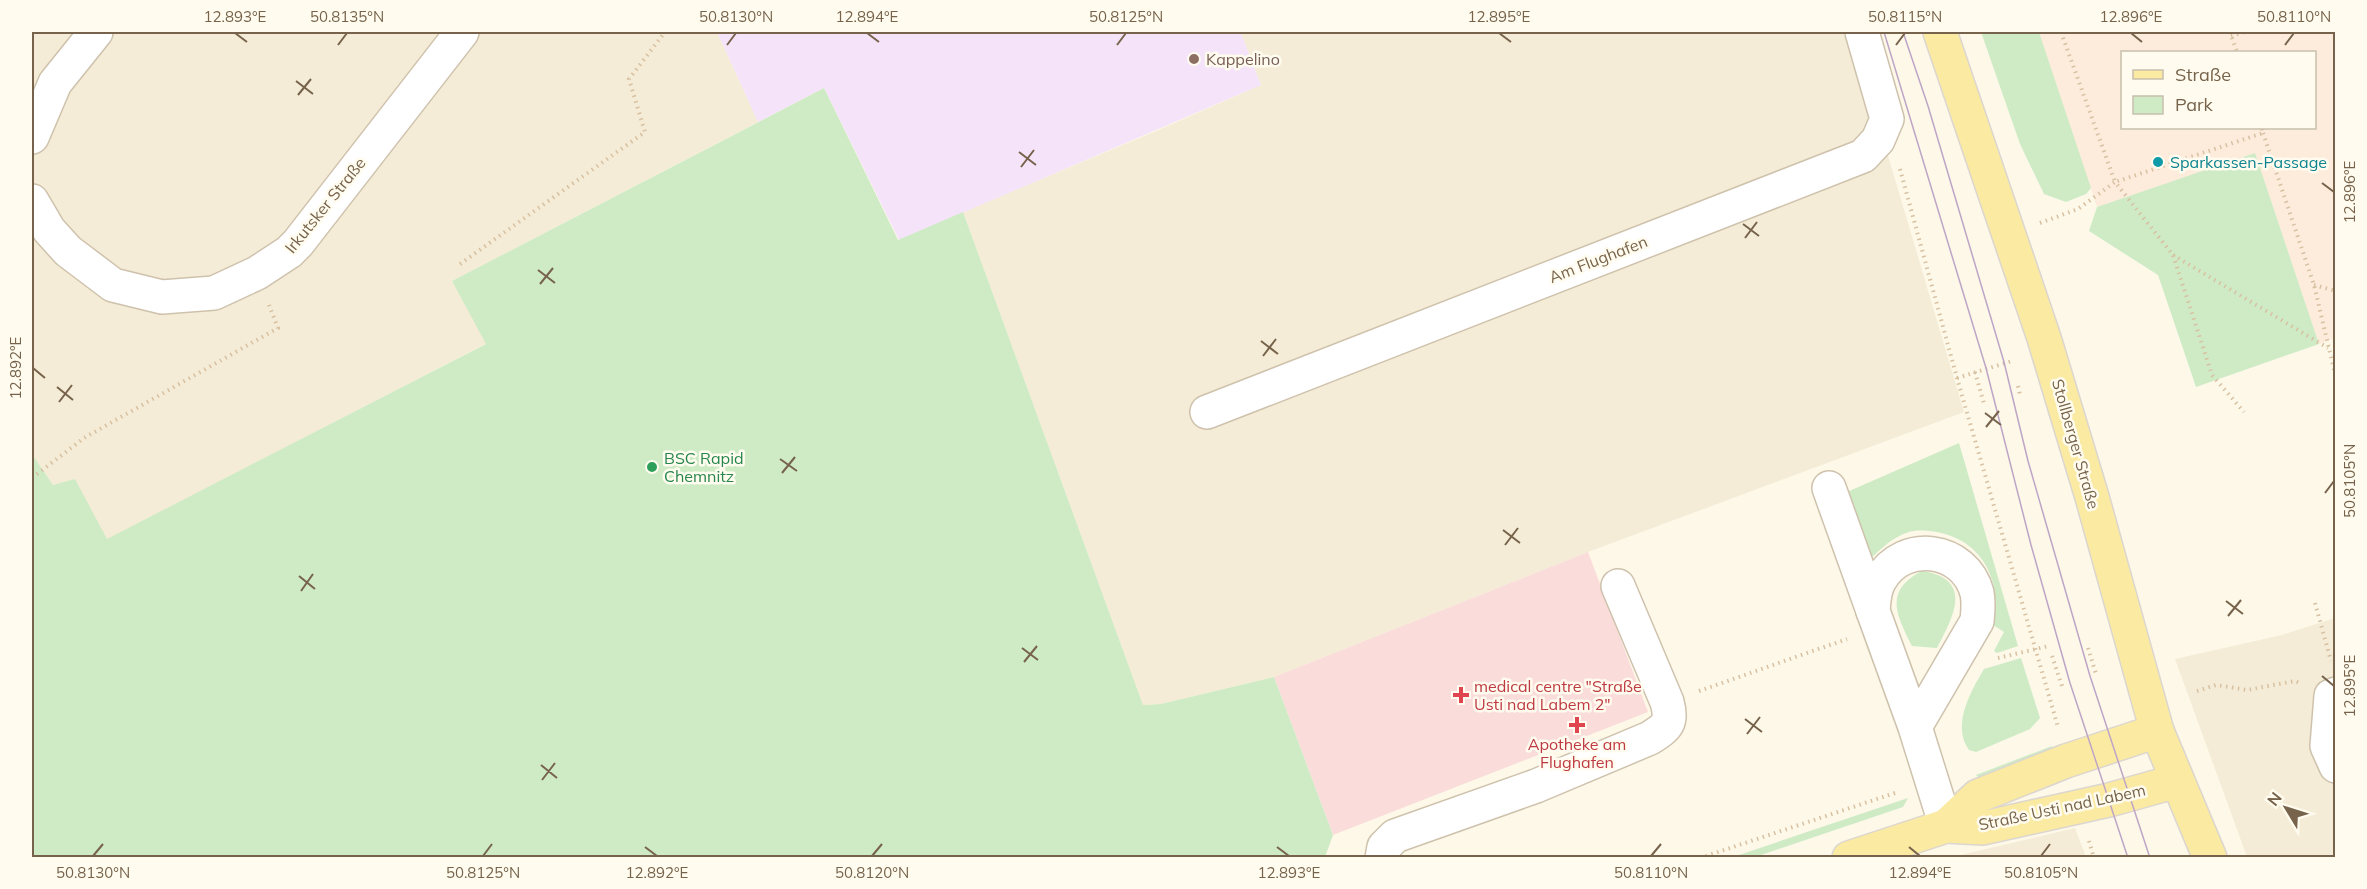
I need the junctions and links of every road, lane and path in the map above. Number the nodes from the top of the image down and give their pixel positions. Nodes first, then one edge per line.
1 (96, 32) edge
2 (462, 32) edge
3 (665, 32) edge
4 (1862, 32) edge
5 (1940, 32) edge
6 (2061, 32) edge
7 (2244, 32) edge
8 (2230, 34) edge
9 (2237, 51) edge
10 (1887, 119) junction
11 (2262, 129) edge
12 (2264, 133) junction
13 (32, 137) edge
14 (2115, 182) junction
15 (32, 201) edge
16 (2040, 223) dead end
17 (2172, 255) junction
18 (460, 264) dead end
19 (257, 273) junction
20 (2314, 285) junction
21 (2336, 291) edge
22 (2328, 348) junction
23 (2014, 368) dead end
24 (1975, 372) junction
25 (2016, 377) dead end
26 (1958, 378) junction
27 (2336, 378) edge
28 (2020, 395) dead end
29 (1984, 404) dead end
30 (1207, 412) dead end
31 (2244, 412) dead end
32 (32, 478) edge
33 (1829, 488) dead end
34 (1618, 586) dead end
35 (2315, 603) dead end
36 (1876, 620) junction
37 (2088, 648) dead end
38 (2052, 656) dead end
39 (2096, 674) dead end
40 (2062, 686) dead end
41 (2333, 686) edge
42 (2049, 691) dead end
43 (2197, 691) dead end
44 (1667, 702) junction
45 (1915, 727) junction
46 (2157, 731) junction
47 (2336, 766) edge
48 (1932, 779) junction
49 (2177, 780) junction
50 (1946, 826) junction
51 (1382, 858) edge
52 (1700, 858) edge
53 (1849, 858) edge
54 (2088, 858) edge
55 (2094, 858) edge
56 (2210, 858) edge

1 - 13 street
2 - 19 street, Irkutsker Straße
3 - 18 path
4 - 10 street
5 - 46 main road, Stollberger Straße
6 - 14 path
7 - 8 path
8 - 9 path
10 - 26 path
10 - 30 street, Am Flughafen
11 - 12 path
12 - 14 path
12 - 20 path
14 - 16 path
14 - 17 path
15 - 19 street, Irkutsker Straße
17 - 22 path
17 - 31 path
19 - 32 path
20 - 21 path
20 - 22 path
22 - 27 path
23 - 24 path
24 - 26 path
24 - 29 path
25 - 28 path
26 - 42 path
33 - 36 street
34 - 44 street
35 - 41 path
36 - 44 path
36 - 45 street
36 - 45 street
37 - 39 path
38 - 40 path
41 - 43 path
41 - 47 street
44 - 51 street
45 - 48 street
46 - 49 main road, Stollberger Straße
46 - 50 main road, Straße Usti nad Labem
48 - 50 street
48 - 52 path
49 - 50 main road, Straße Usti nad Labem
49 - 56 main road, Stollberger Straße
50 - 53 main road, Straße Usti nad Labem
54 - 55 path

